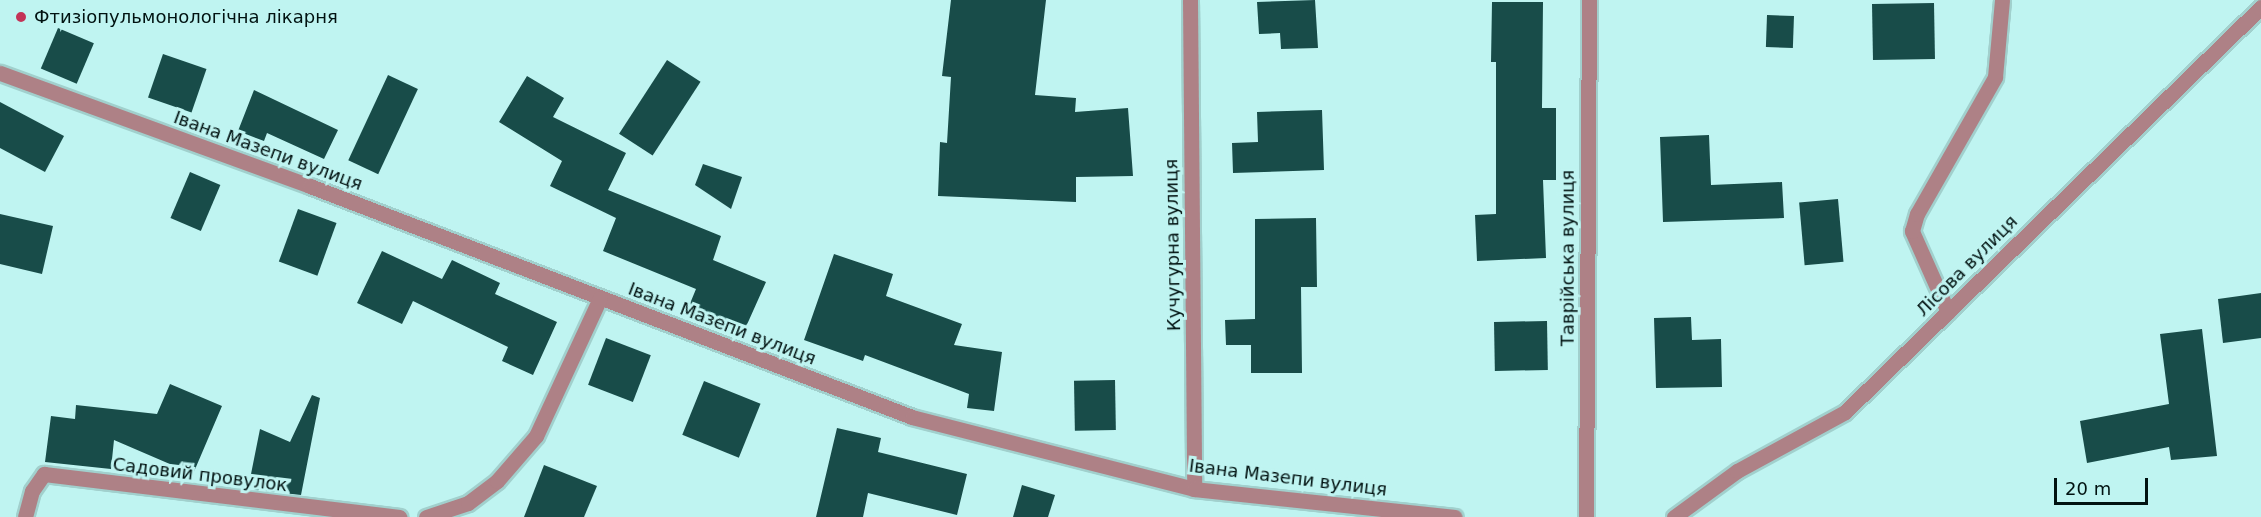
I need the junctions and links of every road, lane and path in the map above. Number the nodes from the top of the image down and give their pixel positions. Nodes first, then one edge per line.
1 (1190, 0) edge
2 (1589, 0) edge
3 (2002, 0) edge
4 (2261, 7) edge
5 (0, 73) edge
6 (600, 298) junction
7 (1948, 312) junction
8 (1194, 489) junction
9 (25, 517) edge
10 (399, 517) edge
11 (426, 517) edge
12 (1455, 517) edge
13 (1586, 517) edge
14 (1674, 517) edge

1 - 8 street, Кучугурна вулиця
2 - 13 street, Таврійська вулиця
3 - 7 street
4 - 7 street, Лісова вулиця
5 - 6 street, Івана Мазепи вулиця
6 - 8 street, Івана Мазепи вулиця
6 - 11 street
7 - 14 street, Лісова вулиця
8 - 12 street, Івана Мазепи вулиця
9 - 10 street, Садовий провулок

